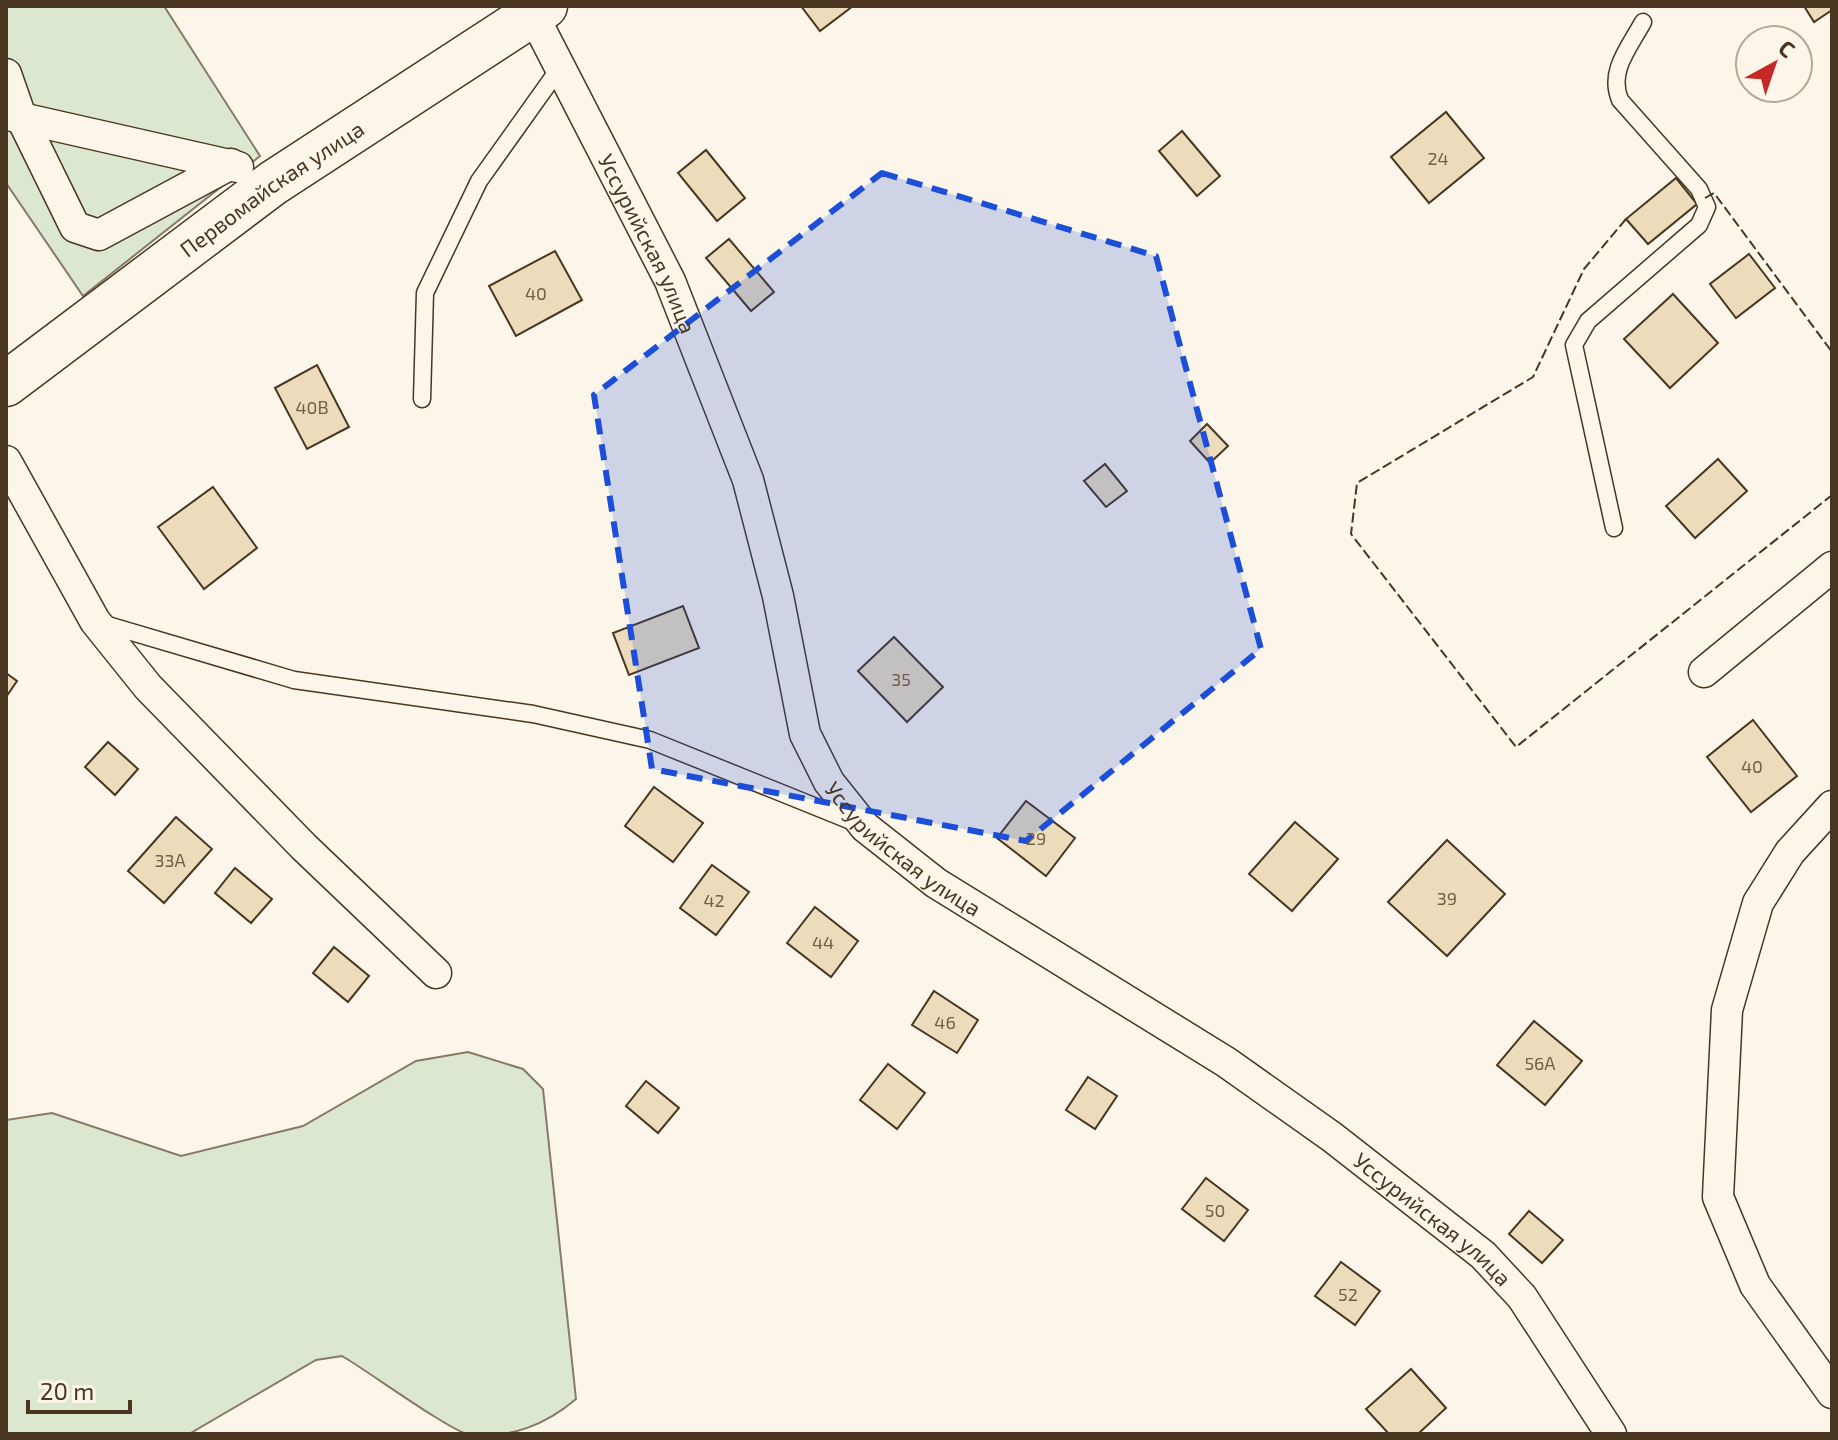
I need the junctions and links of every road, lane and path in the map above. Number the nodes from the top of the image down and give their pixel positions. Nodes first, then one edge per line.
1 (538, 9) edge
2 (1643, 22) dead end
3 (562, 65) junction
4 (6, 74) edge
5 (14, 116) edge
6 (231, 164) junction
7 (273, 183) junction
8 (6, 384) edge
9 (422, 399) dead end
10 (6, 461) edge
11 (1614, 528) dead end
12 (1832, 567) edge
13 (95, 621) junction
14 (1704, 672) dead end
15 (1832, 806) edge
16 (865, 827) junction
17 (436, 973) dead end
18 (1832, 1393) edge
19 (1611, 1434) edge

1 - 3 street, Уссурийская улица
1 - 7 main road, Первомайская улица
2 - 11 lane
3 - 9 lane
3 - 16 street, Уссурийская улица
4 - 5 street
5 - 6 street
5 - 6 street
6 - 7 street
7 - 8 main road, Первомайская улица
10 - 13 street
12 - 14 street
13 - 16 lane
13 - 17 street
15 - 18 street
16 - 19 street, Уссурийская улица

